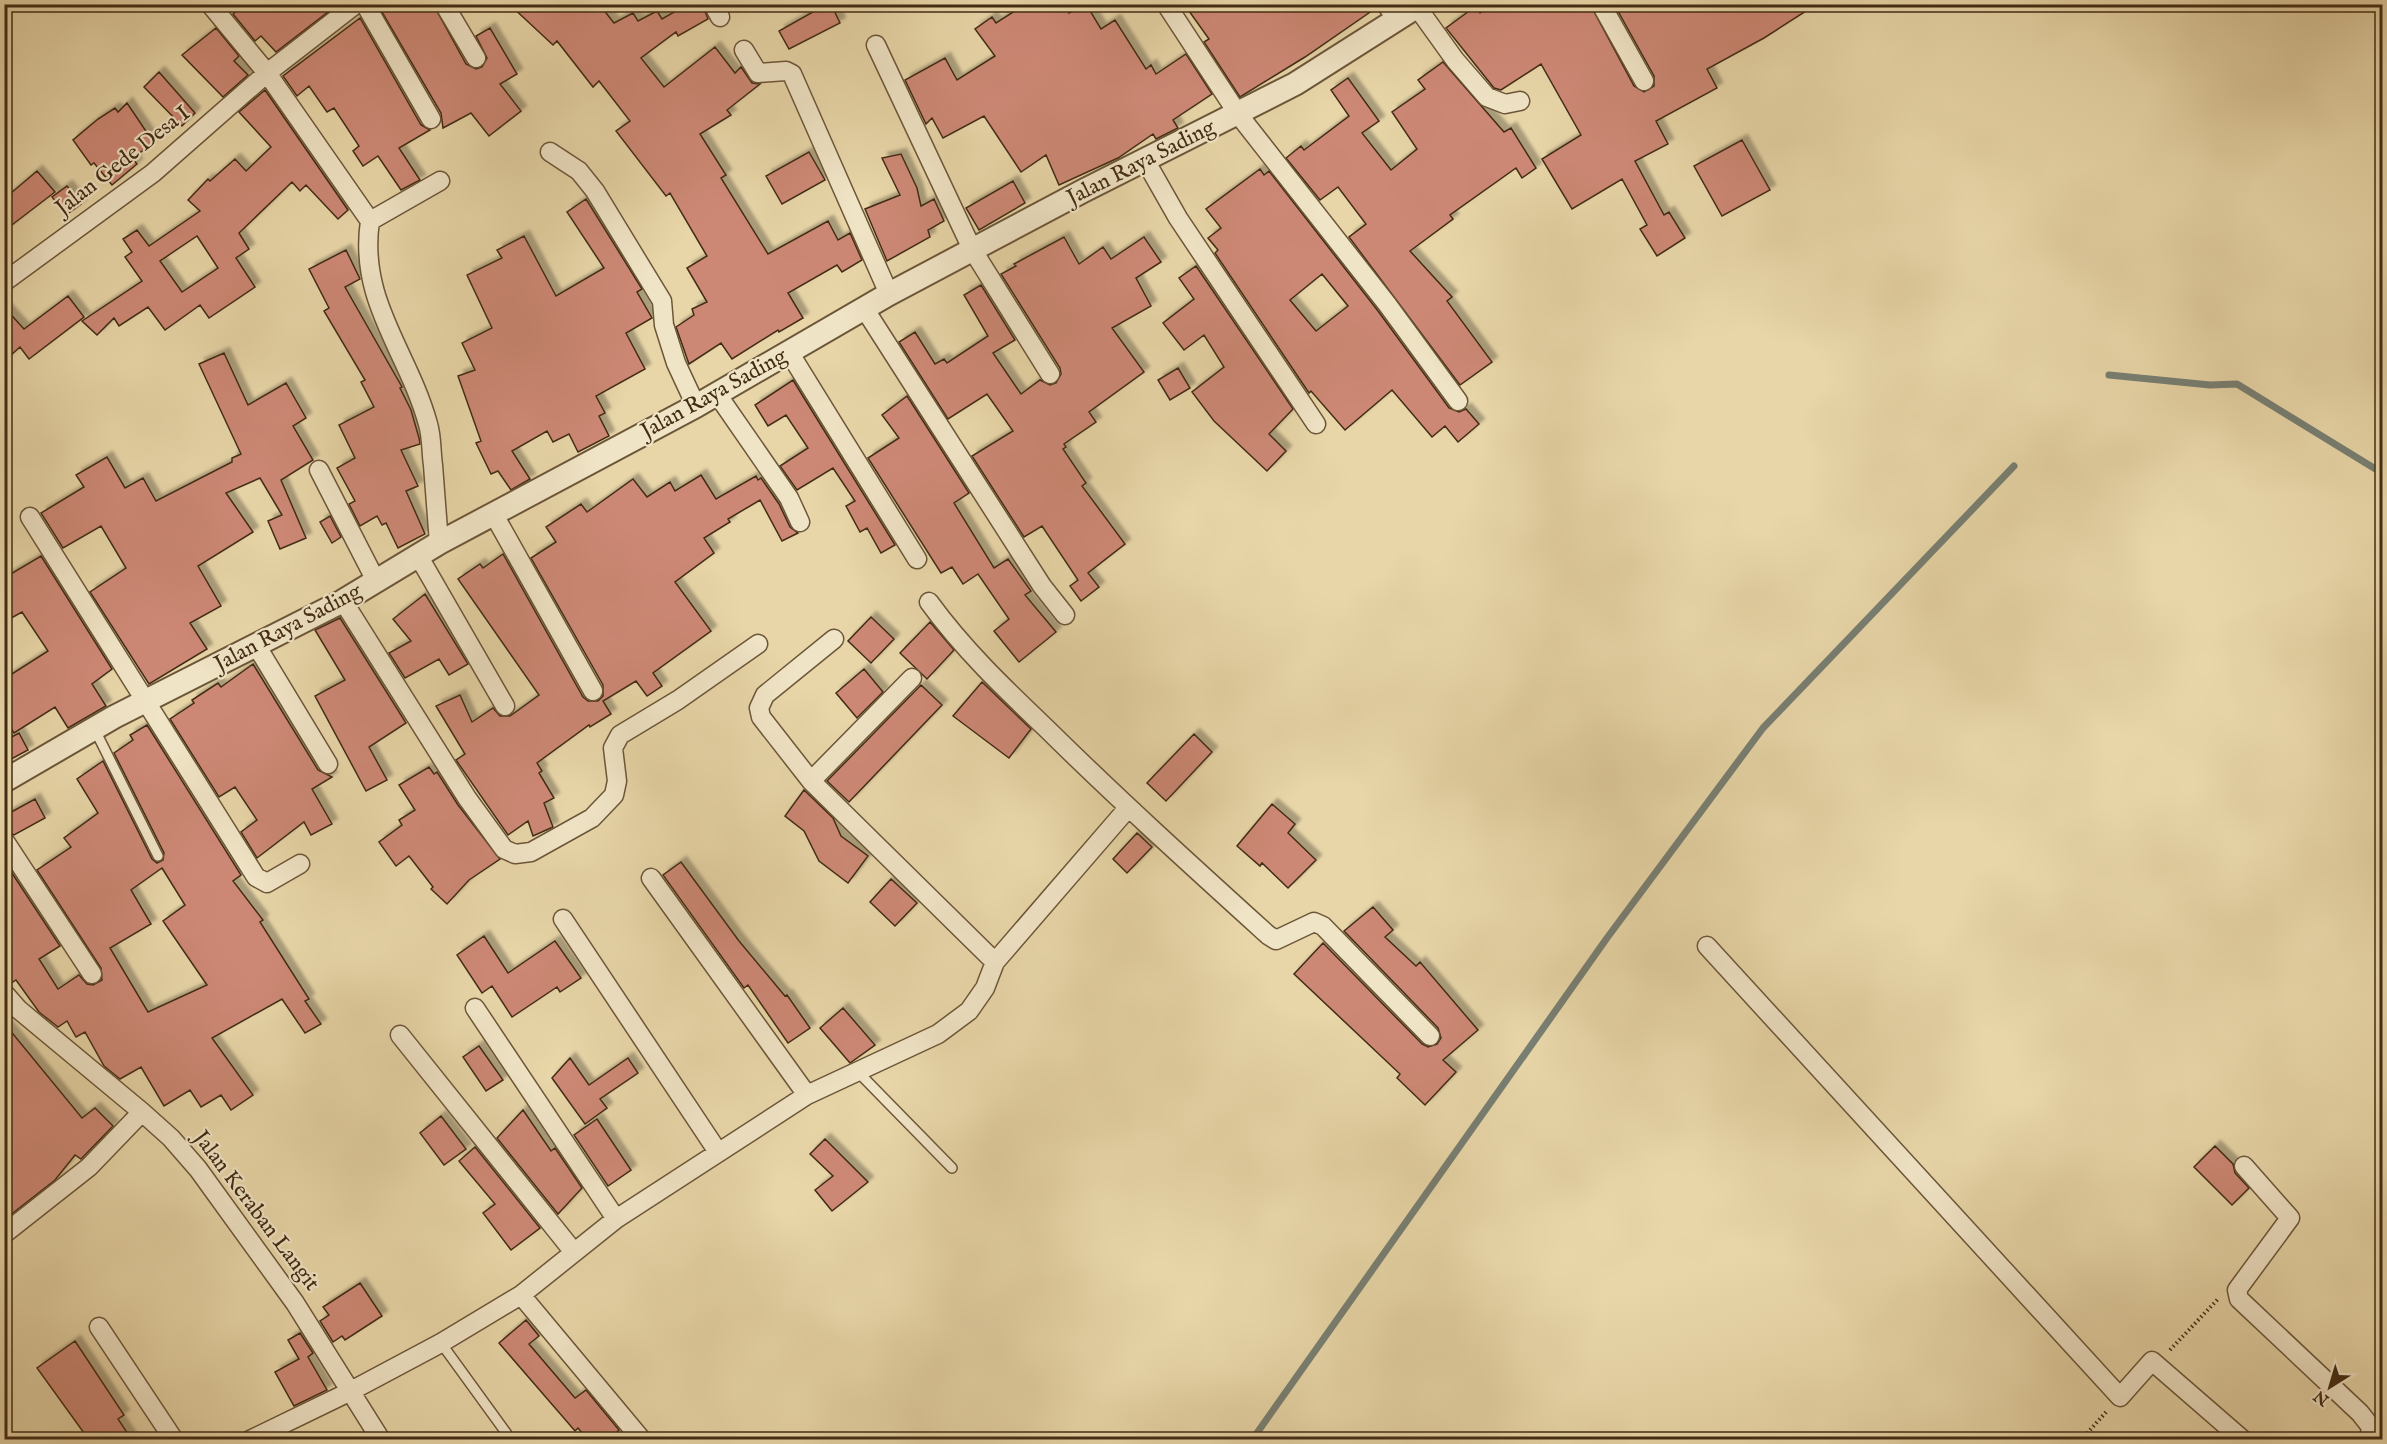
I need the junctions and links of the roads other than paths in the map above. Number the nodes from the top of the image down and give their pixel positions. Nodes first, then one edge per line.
1 (210, 4) edge
2 (365, 4) edge
3 (444, 4) edge
4 (1166, 4) edge
5 (1601, 4) edge
6 (1419, 6) edge
7 (344, 7) edge
8 (1392, 12) edge
9 (876, 45) dead end
10 (744, 50) dead end
11 (476, 58) dead end
12 (267, 73) junction
13 (1644, 81) dead end
14 (1520, 101) dead end
15 (1238, 114) junction
16 (431, 119) dead end
17 (550, 152) dead end
18 (1145, 160) junction
19 (440, 181) dead end
20 (370, 221) junction
21 (972, 249) junction
22 (4, 282) edge
23 (889, 294) junction
24 (864, 308) junction
25 (789, 352) junction
26 (1050, 374) dead end
27 (717, 394) junction
28 (1458, 401) dead end
29 (696, 405) junction
30 (1316, 424) dead end
31 (319, 470) dead end
32 (493, 513) junction
33 (30, 517) dead end
34 (800, 522) dead end
35 (439, 543) junction
36 (419, 557) junction
37 (917, 559) dead end
38 (376, 580) junction
39 (343, 601) junction
40 (928, 602) dead end
41 (1065, 615) dead end
42 (834, 639) dead end
43 (758, 644) dead end
44 (256, 645) junction
45 (912, 678) dead end
46 (593, 691) dead end
47 (145, 702) junction
48 (505, 706) dead end
49 (94, 728) junction
50 (328, 764) dead end
51 (4, 781) edge
52 (811, 781) junction
53 (1128, 808) junction
54 (4, 840) edge
55 (158, 856) dead end
56 (300, 864) dead end
57 (651, 878) dead end
58 (563, 919) dead end
59 (1707, 946) dead end
60 (995, 962) junction
61 (92, 974) dead end
62 (4, 993) edge
63 (475, 1008) dead end
64 (11, 1015) edge
65 (400, 1035) dead end
66 (1430, 1036) dead end
67 (858, 1072) junction
68 (807, 1095) junction
69 (145, 1115) junction
70 (718, 1152) junction
71 (2244, 1166) dead end
72 (952, 1168) dead end
73 (616, 1218) junction
74 (4, 1234) edge
75 (573, 1251) junction
76 (521, 1295) junction
77 (99, 1327) dead end
78 (441, 1343) junction
79 (349, 1392) junction
80 (507, 1434) dead end
81 (174, 1440) edge
82 (250, 1440) edge
83 (381, 1440) edge
84 (642, 1440) edge
85 (2243, 1440) edge
86 (2369, 1440) edge

1 - 12 street
2 - 16 street
3 - 11 street
4 - 15 street
5 - 13 street
6 - 8 street, Jalan Raya Sading
6 - 14 street
7 - 12 street, Jalan Gede Desa I
8 - 15 street, Jalan Raya Sading
9 - 21 street
10 - 23 street
12 - 20 street
12 - 22 street, Jalan Gede Desa I
15 - 18 street, Jalan Raya Sading
15 - 28 street
17 - 29 street
18 - 21 street, Jalan Raya Sading
18 - 30 street
19 - 20 street
20 - 35 street
21 - 23 street, Jalan Raya Sading
21 - 26 street
23 - 24 street, Jalan Raya Sading
24 - 25 street, Jalan Raya Sading
24 - 41 street
25 - 27 street, Jalan Raya Sading
25 - 37 street
27 - 29 street, Jalan Raya Sading
27 - 34 street
29 - 32 street, Jalan Raya Sading
31 - 38 street
32 - 35 street, Jalan Raya Sading
32 - 46 street
33 - 47 street
35 - 36 street, Jalan Raya Sading
36 - 38 street, Jalan Raya Sading
36 - 48 street
38 - 39 street, Jalan Raya Sading
39 - 43 street
39 - 44 street, Jalan Raya Sading
40 - 53 street
42 - 52 street
44 - 47 street, Jalan Raya Sading
44 - 50 street
45 - 52 street
47 - 49 street, Jalan Raya Sading
47 - 56 street
49 - 51 street, Jalan Raya Sading
49 - 55 lane
52 - 60 street
53 - 60 street
53 - 66 street
54 - 61 street
57 - 68 street
58 - 70 street
59 - 85 street
60 - 67 street
62 - 64 street, Jalan Keraban Langit
63 - 73 street
64 - 69 street, Jalan Keraban Langit
65 - 75 street
67 - 68 street
67 - 72 lane
68 - 70 street
69 - 74 street
69 - 79 street, Jalan Keraban Langit
70 - 73 street
71 - 86 street
73 - 75 street
75 - 76 street
76 - 78 street
76 - 84 street
77 - 81 street
78 - 79 street
78 - 80 lane
79 - 82 street
79 - 83 street, Jalan Keraban Langit

